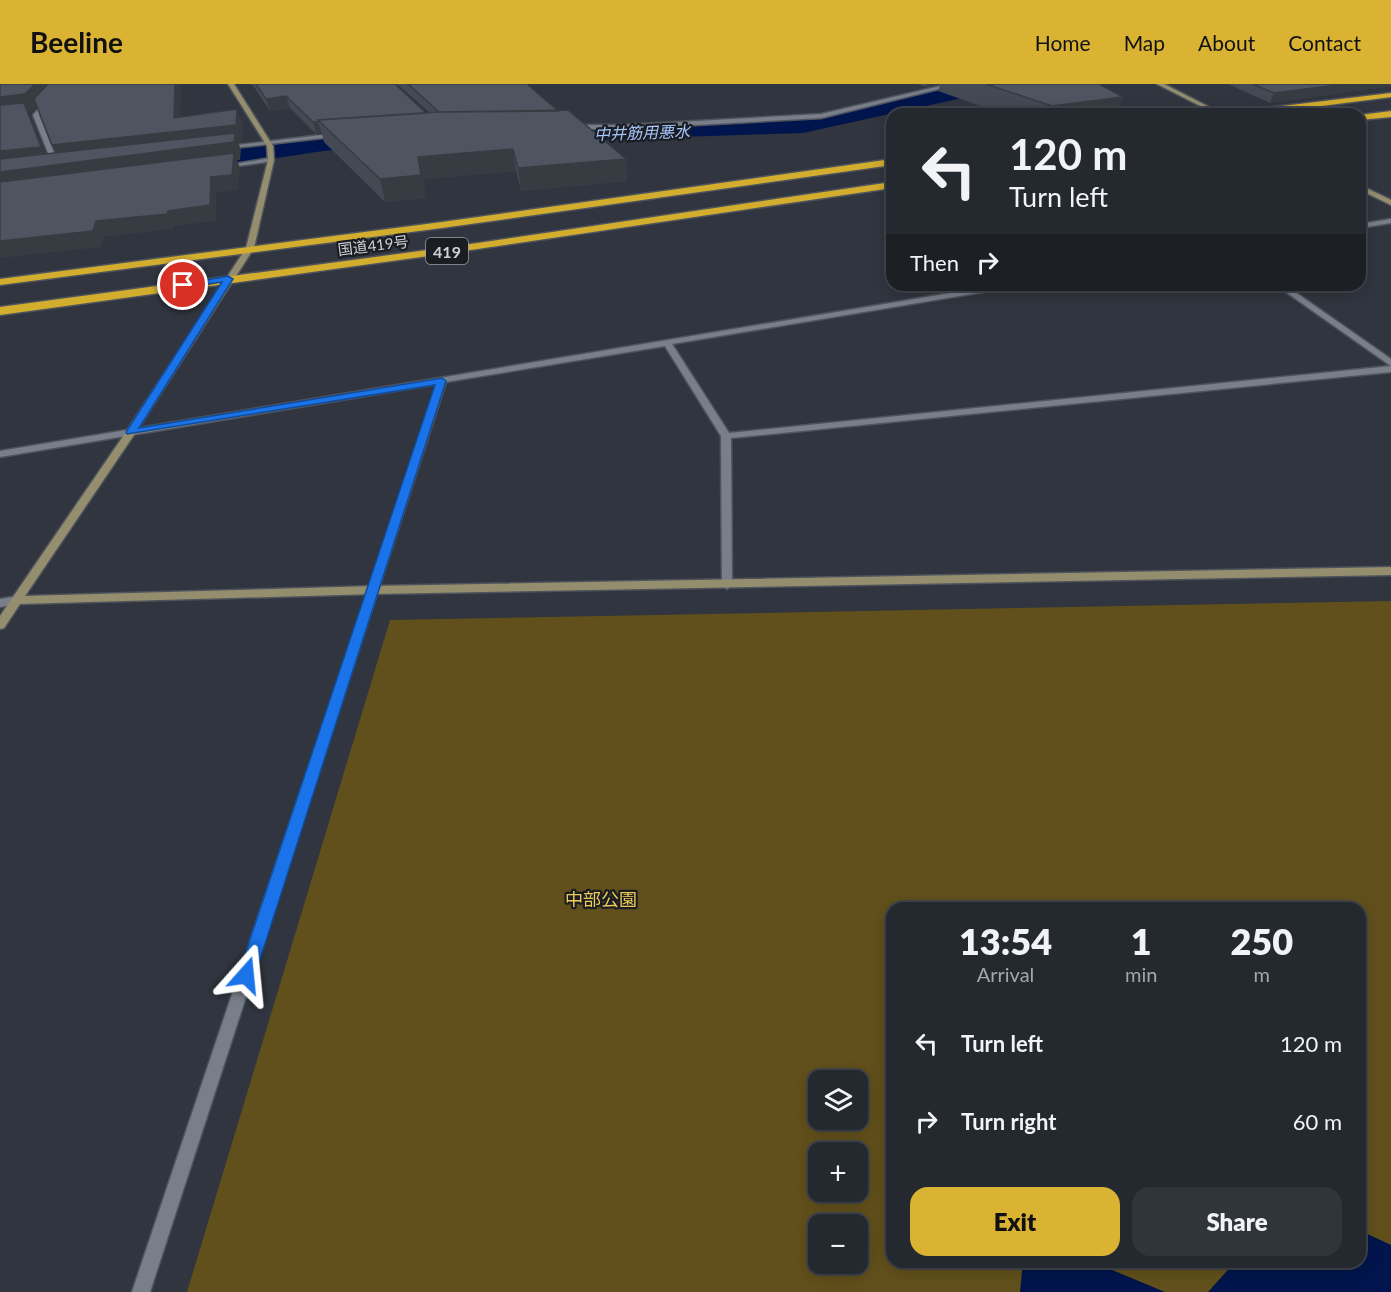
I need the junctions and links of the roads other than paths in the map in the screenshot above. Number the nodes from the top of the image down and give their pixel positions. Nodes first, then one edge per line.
1 (64, 84) edge
2 (231, 84) edge
3 (956, 84) edge
4 (1160, 84) edge
5 (1391, 95) edge
6 (1208, 108) edge
7 (1288, 108) edge
8 (1391, 114) edge
9 (36, 115) junction
10 (27, 116) edge
11 (1366, 117) edge
12 (568, 127) edge
13 (350, 134) edge
14 (268, 144) junction
15 (210, 148) edge
16 (270, 158) junction
17 (886, 163) edge
18 (69, 167) edge
19 (212, 168) edge
20 (57, 169) junction
21 (46, 170) edge
22 (886, 185) edge
23 (1366, 190) edge
24 (1391, 203) edge
25 (1391, 221) edge
26 (1366, 225) edge
27 (250, 248) junction
28 (228, 279) junction
29 (0, 282) edge
30 (978, 291) edge
31 (1289, 291) edge
32 (0, 311) edge
33 (668, 344) junction
34 (1391, 363) edge
35 (1391, 369) edge
36 (442, 381) junction
37 (131, 432) junction
38 (726, 436) junction
39 (0, 454) edge
40 (1391, 571) edge
41 (727, 585) junction
42 (374, 590) junction
43 (18, 600) junction
44 (0, 603) edge
45 (0, 625) edge
46 (141, 1292) edge

1 - 9 street
2 - 14 street
3 - 12 street
4 - 6 street
5 - 7 highway
8 - 11 highway
9 - 10 street
9 - 20 street
13 - 14 street
14 - 15 street
14 - 16 street
16 - 19 street
16 - 27 street
17 - 27 highway, 国道419号 / 419
18 - 20 street
20 - 21 street
22 - 28 highway, 国道419号 / 419
23 - 24 street
25 - 26 street
27 - 28 street
27 - 29 highway, 国道419号 / 419
28 - 32 highway, 国道419号 / 419
28 - 37 street
30 - 33 street
31 - 34 street
33 - 36 street
33 - 38 street
35 - 38 street
36 - 37 street
36 - 42 street
37 - 39 street
37 - 43 street
38 - 41 street
40 - 41 street
41 - 42 street
42 - 43 street
42 - 46 street
43 - 44 street
43 - 45 street

